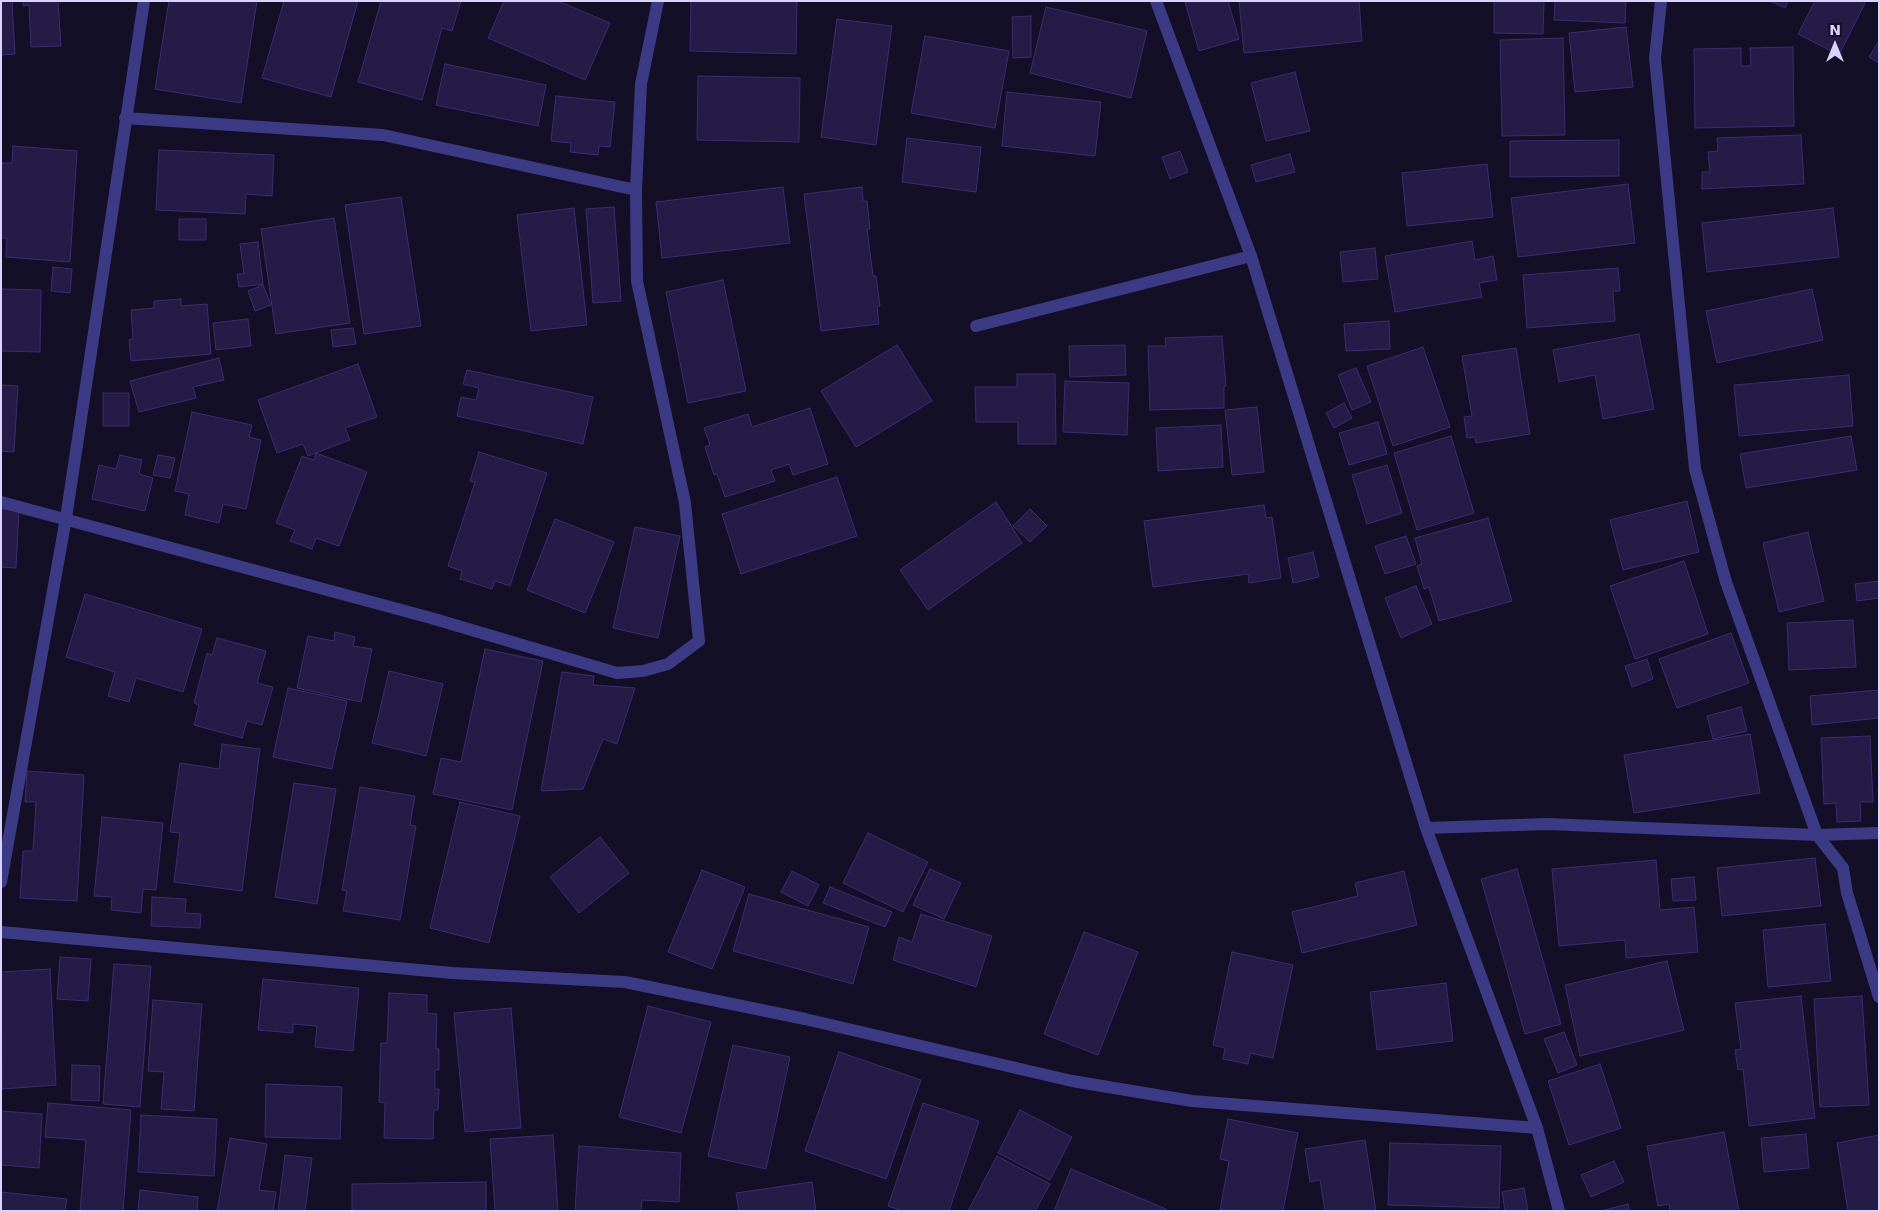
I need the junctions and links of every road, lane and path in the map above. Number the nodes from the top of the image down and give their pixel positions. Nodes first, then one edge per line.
1 (144, 1) edge
2 (658, 1) edge
3 (1156, 1) edge
4 (1662, 1) edge
5 (125, 118) junction
6 (636, 190) junction
7 (1251, 256) junction
8 (976, 326) dead end
9 (1, 502) edge
10 (66, 518) junction
11 (1426, 828) junction
12 (1879, 833) edge
13 (1818, 835) junction
14 (1, 882) edge
15 (1, 932) edge
16 (1879, 997) edge
17 (1536, 1128) junction
18 (1559, 1211) edge

1 - 5 street
2 - 6 street
3 - 7 street
4 - 13 street
5 - 6 street
5 - 10 street
6 - 10 street
7 - 8 street
7 - 11 street
9 - 10 street
10 - 14 street
11 - 13 street
11 - 17 street
12 - 13 street
13 - 16 street
15 - 17 street
17 - 18 street

